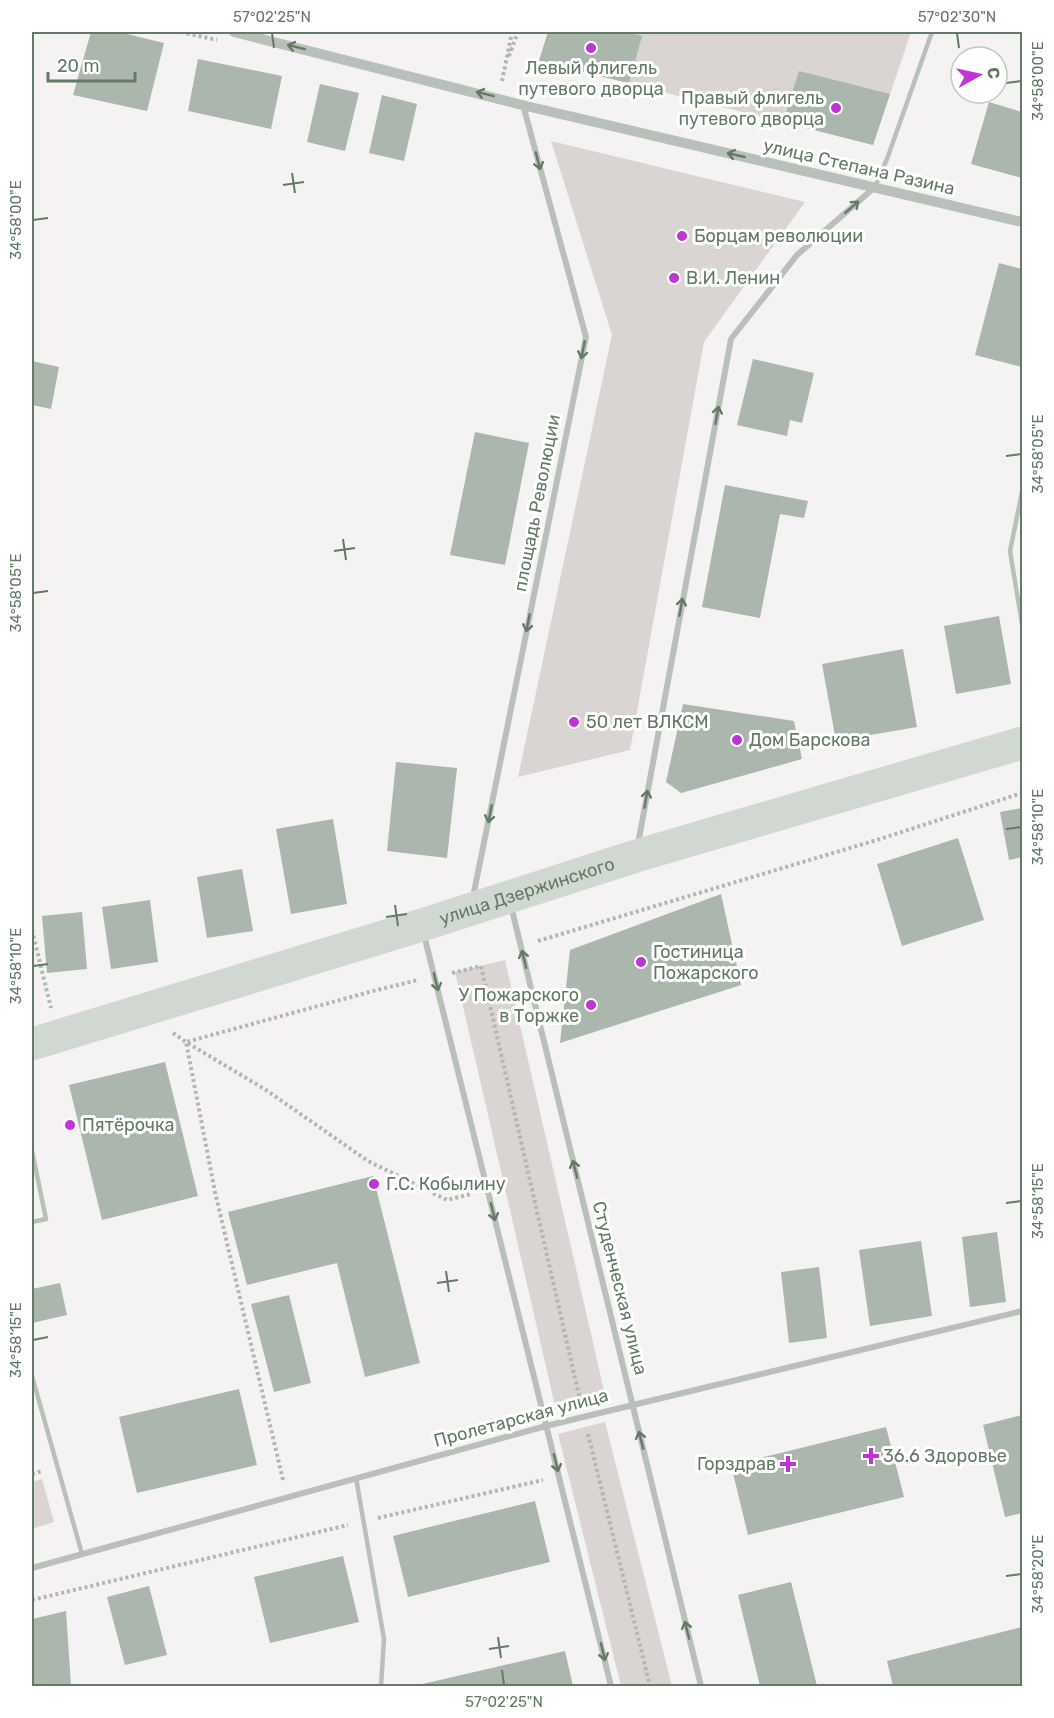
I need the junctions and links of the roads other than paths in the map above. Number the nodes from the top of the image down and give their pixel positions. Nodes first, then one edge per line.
1 (234, 32) edge
2 (932, 32) edge
3 (522, 105) junction
4 (875, 188) junction
5 (1023, 222) edge
6 (1023, 492) edge
7 (1023, 624) edge
8 (1023, 743) edge
9 (636, 856) junction
10 (509, 898) junction
11 (471, 910) junction
12 (422, 926) junction
13 (45, 1040) edge
14 (32, 1151) edge
15 (32, 1222) edge
16 (1023, 1311) edge
17 (32, 1376) edge
18 (633, 1404) junction
19 (546, 1426) junction
20 (356, 1478) junction
21 (82, 1554) junction
22 (32, 1568) edge
23 (381, 1686) edge
24 (611, 1686) edge
25 (701, 1686) edge

3 -> 1 street, улица Степана Разина
2 - 4 lane
4 -> 3 street, улица Степана Разина
3 -> 11 street, площадь Революции
4 - 5 street, улица Степана Разина
9 -> 4 street
6 - 7 lane
8 - 9 main road, улица Дзержинского
9 - 10 main road, улица Дзержинского
10 - 11 main road, улица Дзержинского
18 -> 10 street, Студенческая улица
11 - 12 main road, улица Дзержинского
12 - 13 main road, улица Дзержинского
12 -> 19 street
14 - 15 lane
16 - 18 street, Пролетарская улица
17 - 21 lane
18 - 19 street, Пролетарская улица
25 -> 18 street, Студенческая улица
19 - 20 street, Пролетарская улица
19 -> 24 street
20 - 21 street, Пролетарская улица
20 - 23 lane
21 - 22 street, Пролетарская улица

